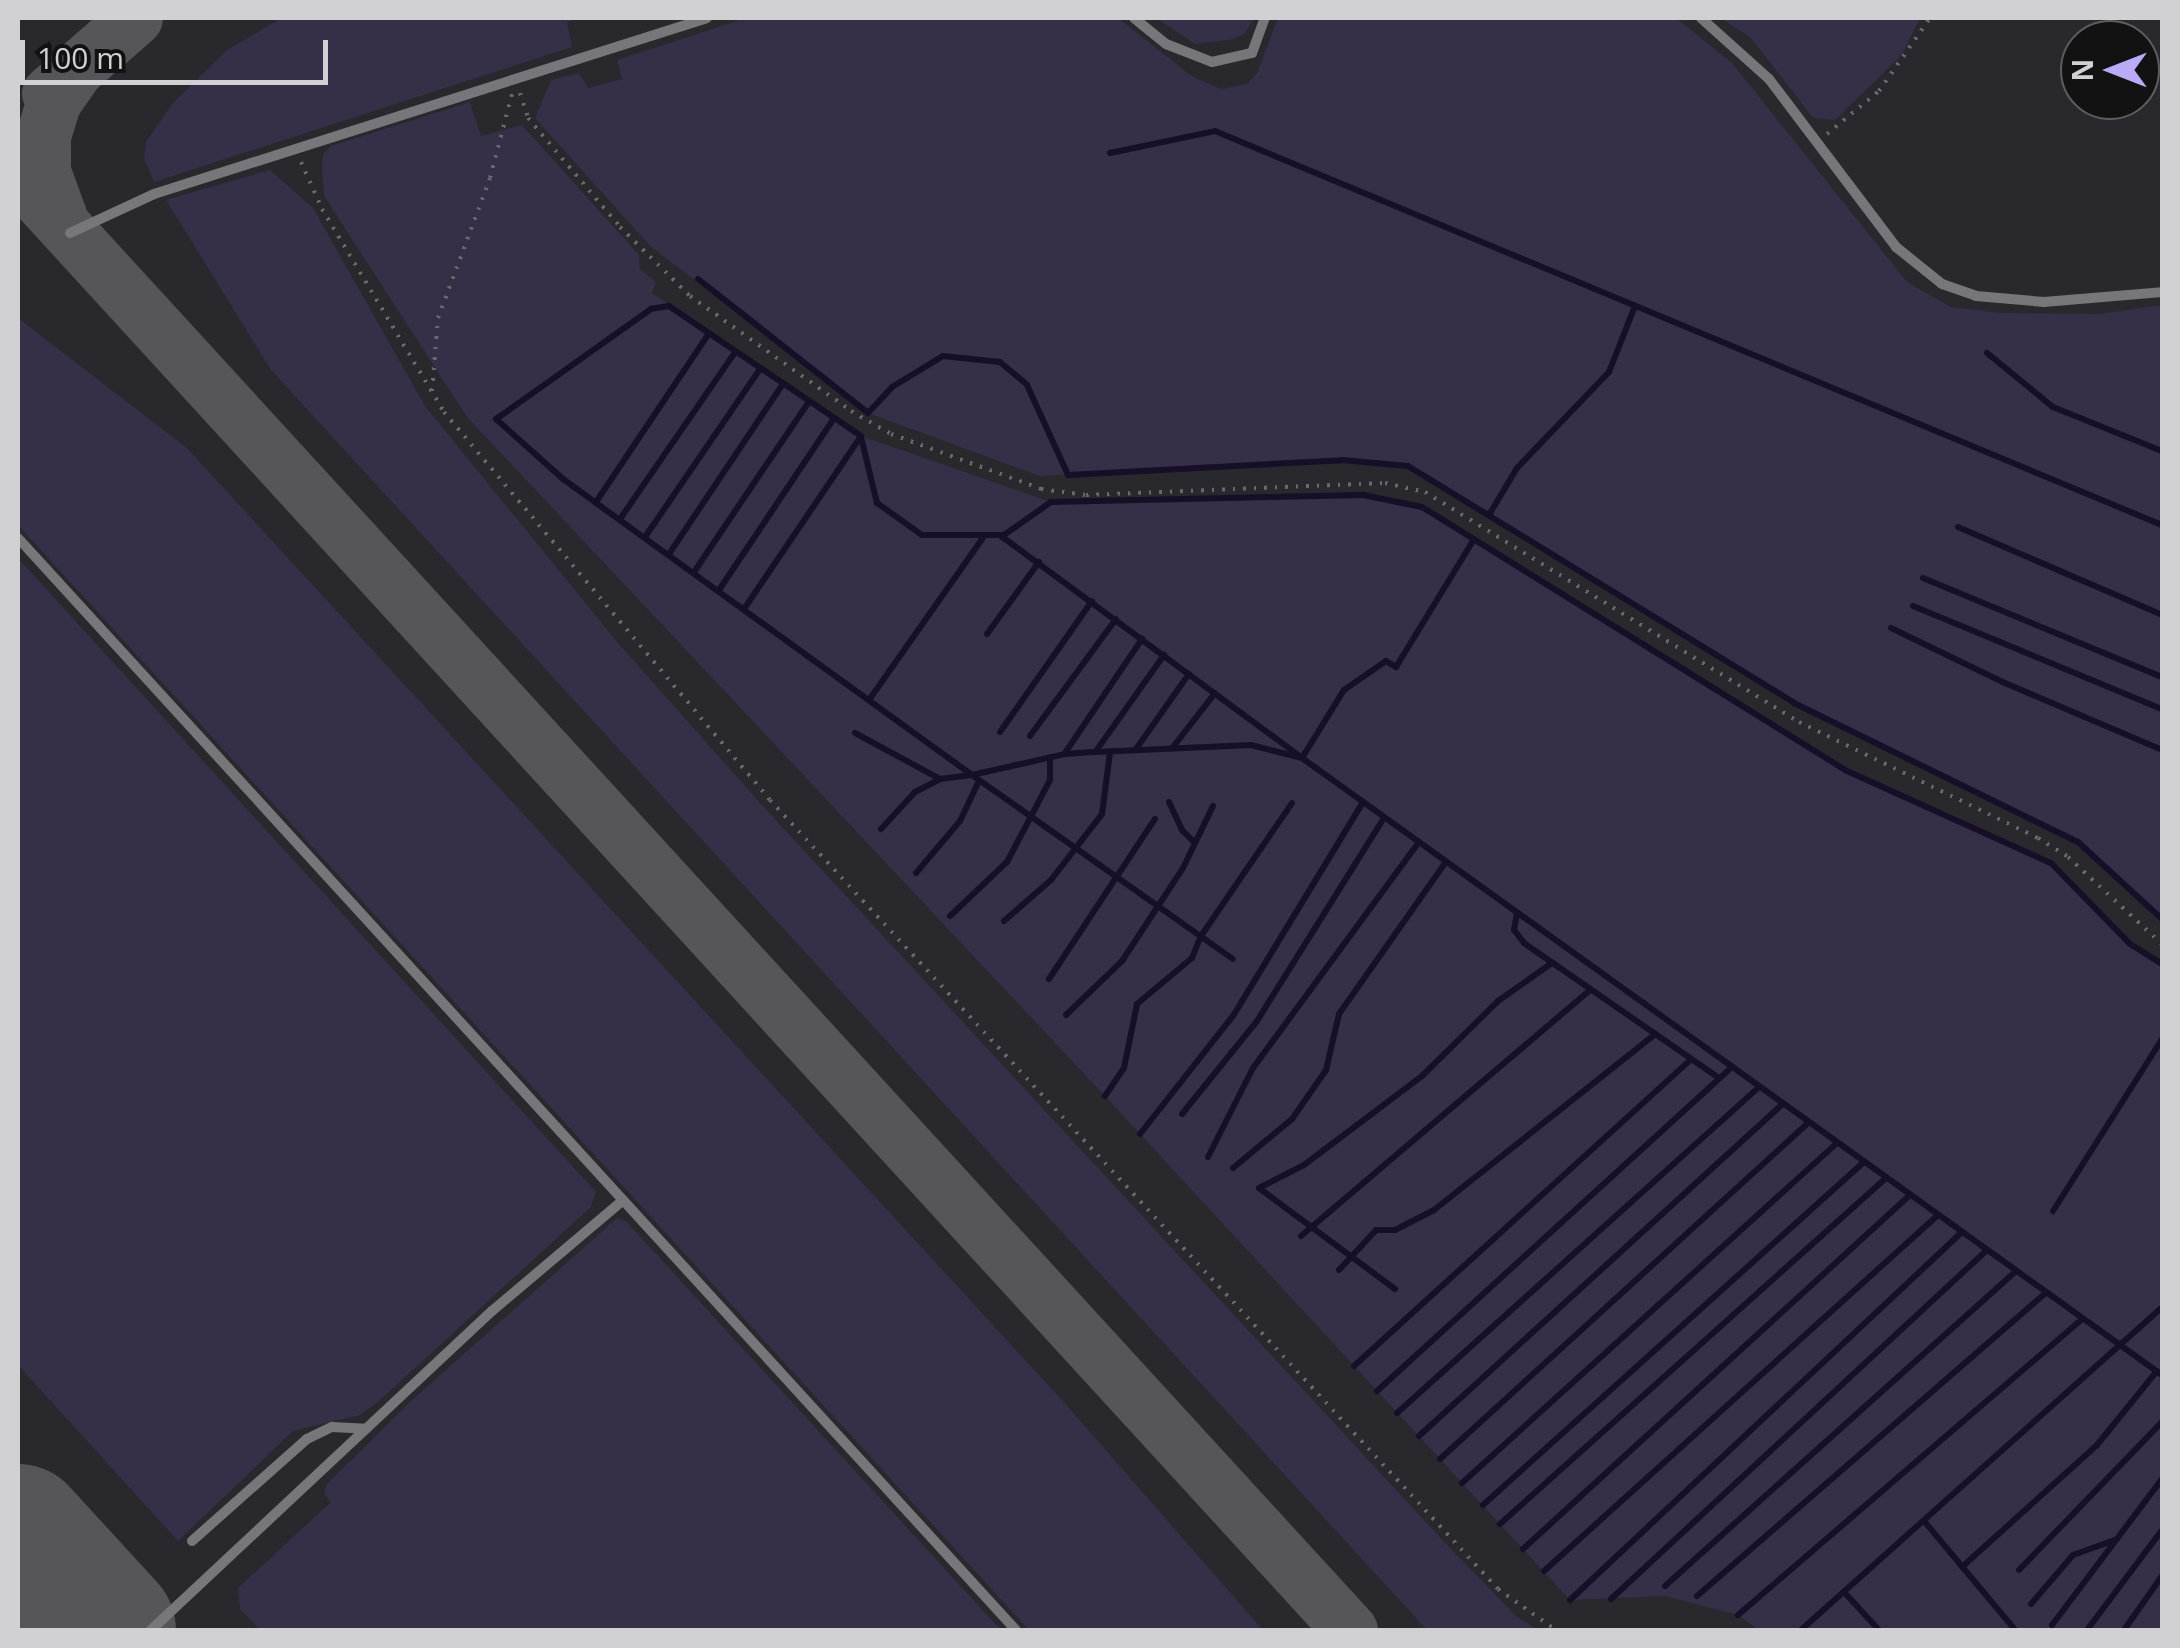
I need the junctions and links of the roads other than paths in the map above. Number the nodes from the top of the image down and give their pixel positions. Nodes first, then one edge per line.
1 (707, 18) edge
2 (1134, 18) edge
3 (1265, 18) edge
4 (1702, 18) edge
5 (70, 233) dead end
6 (2162, 292) edge
7 (18, 538) edge
8 (621, 1202) junction
9 (366, 1429) junction
10 (192, 1541) dead end
11 (151, 1630) edge
12 (1016, 1630) edge

1 - 5 lane
2 - 3 lane
4 - 6 lane
7 - 8 lane
8 - 9 lane
8 - 12 lane
9 - 10 lane
9 - 11 lane

